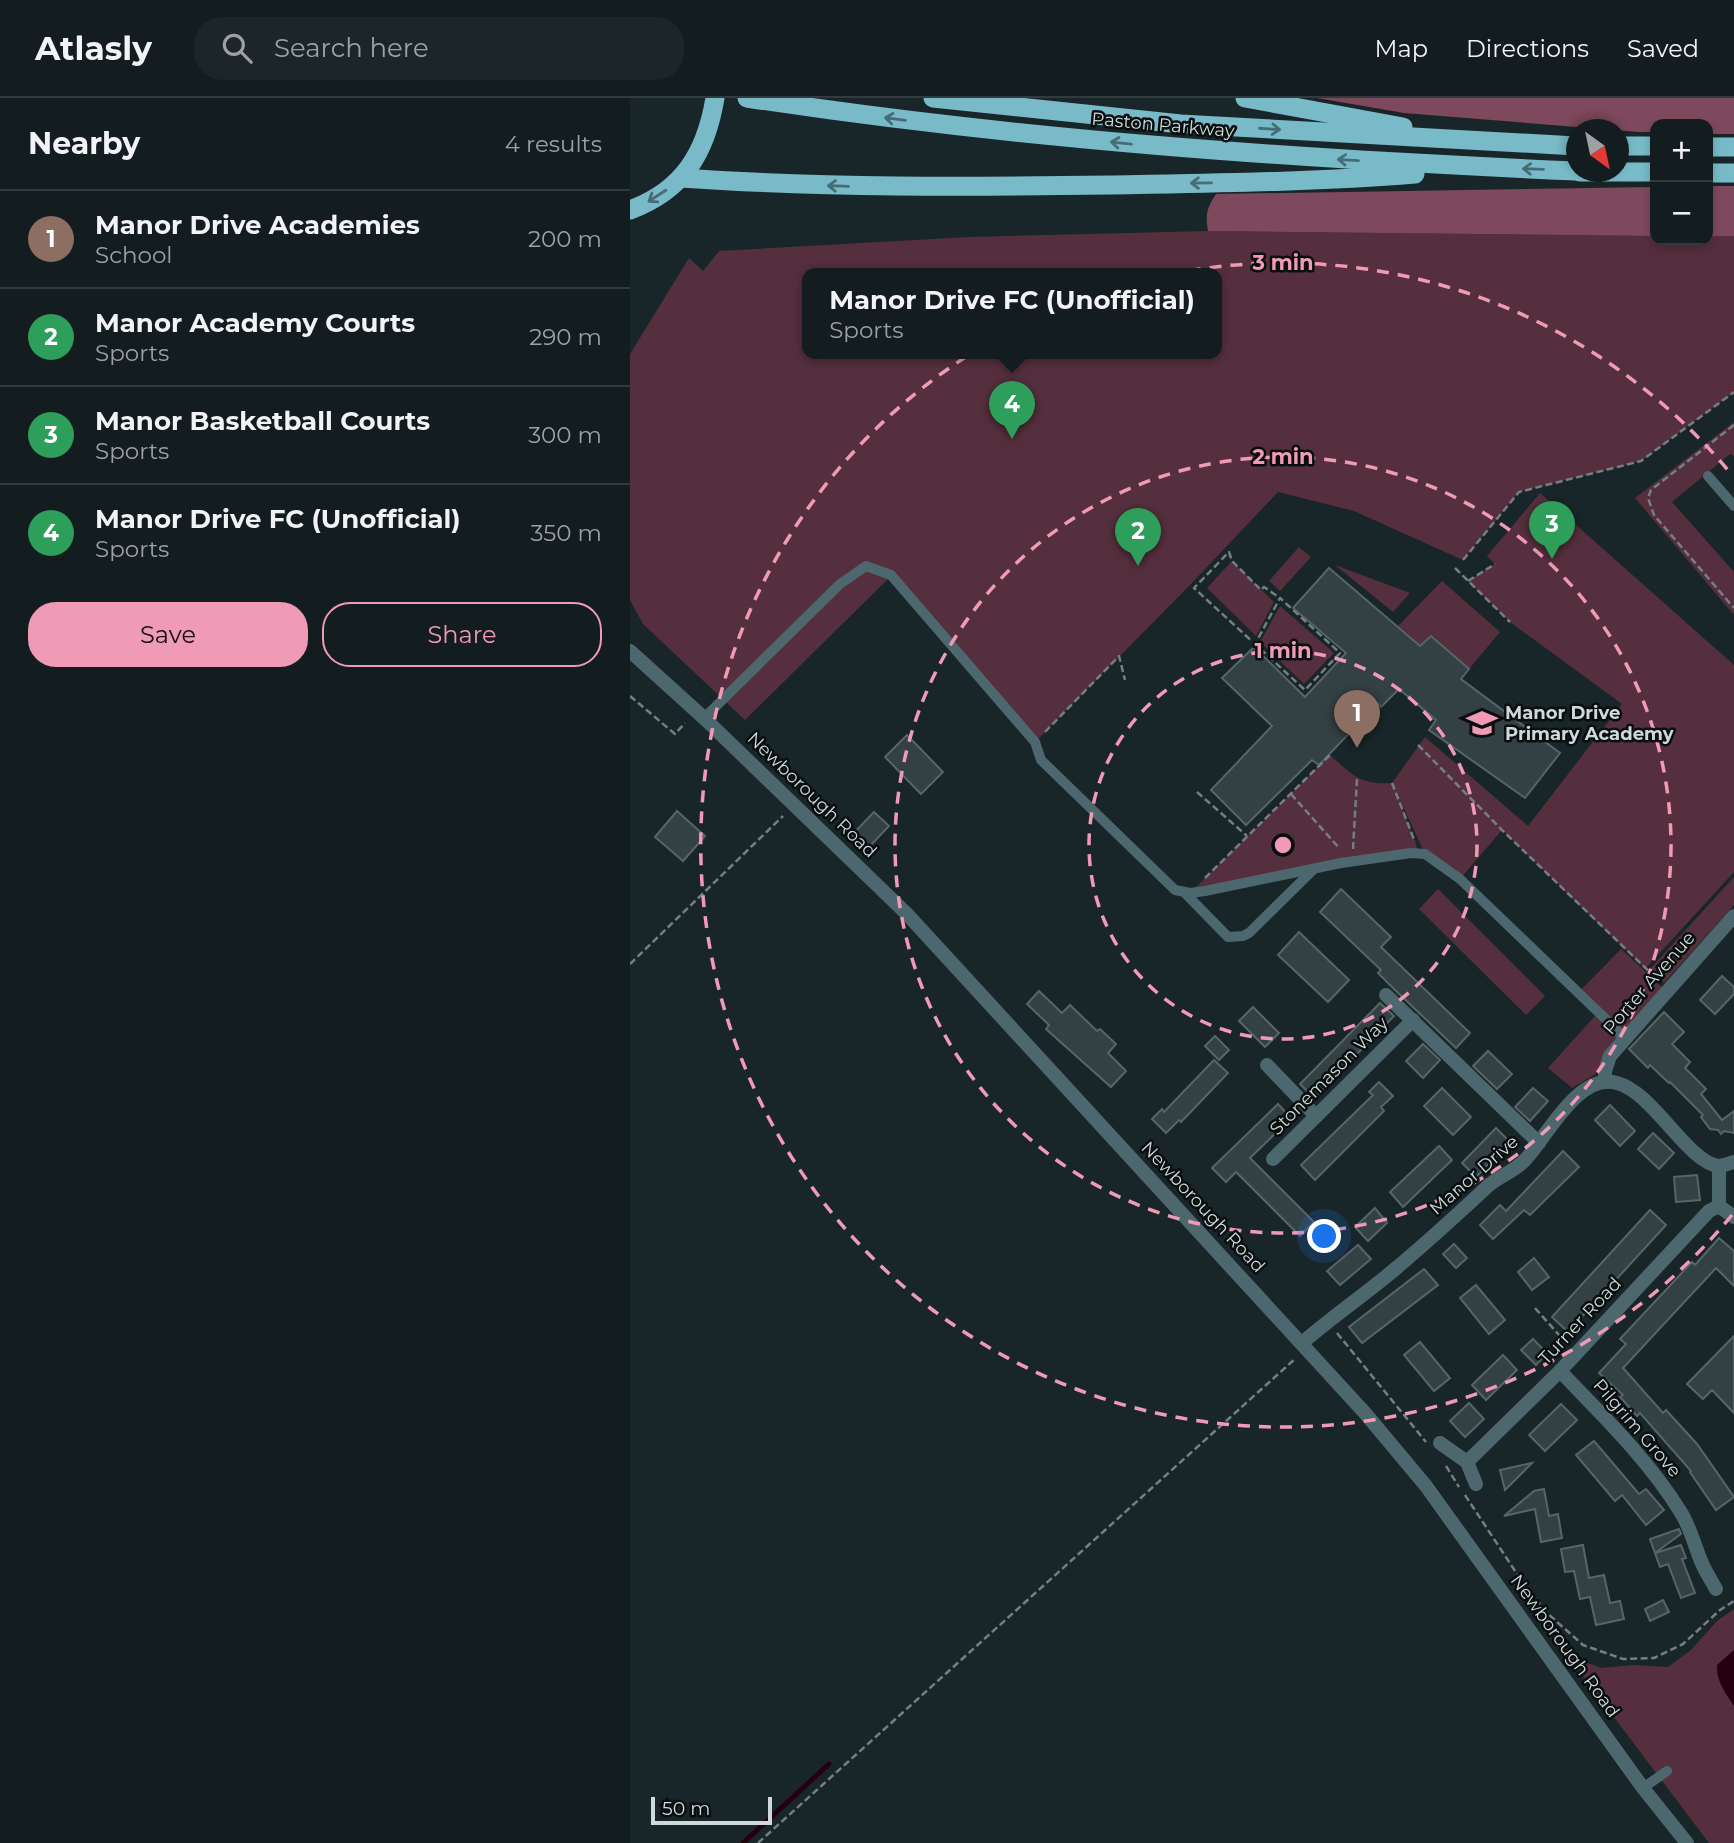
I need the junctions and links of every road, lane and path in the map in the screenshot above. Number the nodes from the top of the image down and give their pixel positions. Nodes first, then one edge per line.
1 (715, 98) edge
2 (747, 98) edge
3 (933, 98) edge
4 (1245, 98) edge
5 (1490, 143) junction
6 (1566, 146) edge
7 (1629, 146) edge
8 (1650, 146) edge
9 (1713, 147) edge
10 (1734, 147) edge
11 (1489, 168) junction
12 (1566, 171) edge
13 (1629, 172) edge
14 (1650, 172) edge
15 (1713, 173) edge
16 (1734, 173) edge
17 (681, 178) junction
18 (630, 209) edge
19 (1734, 392) edge
20 (1734, 425) edge
21 (1708, 476) dead end
22 (1734, 506) edge
23 (1463, 560) dead end
24 (1495, 564) dead end
25 (1455, 568) dead end
26 (1468, 581) junction
27 (1280, 598) junction
28 (1734, 608) edge
29 (1510, 622) dead end
30 (1255, 646) junction
31 (630, 651) edge
32 (1125, 680) dead end
33 (630, 696) edge
34 (701, 714) junction
35 (1035, 742) junction
36 (1418, 745) dead end
37 (1330, 755) dead end
38 (1357, 779) dead end
39 (1392, 783) dead end
40 (1198, 792) dead end
41 (1290, 793) junction
42 (795, 804) junction
43 (1247, 836) junction
44 (1419, 853) junction
45 (1352, 862) junction
46 (1315, 868) junction
47 (1187, 892) junction
48 (1734, 916) edge
49 (630, 964) edge
50 (1669, 990) junction
51 (1386, 995) dead end
52 (1413, 1020) junction
53 (1623, 1035) junction
54 (1267, 1065) dead end
55 (1605, 1082) junction
56 (1316, 1116) junction
57 (1539, 1143) junction
58 (1273, 1159) dead end
59 (1734, 1162) edge
60 (1719, 1166) junction
61 (1719, 1206) junction
62 (1734, 1217) edge
63 (1535, 1308) dead end
64 (1327, 1322) junction
65 (1303, 1347) junction
66 (1577, 1353) junction
67 (1560, 1371) junction
68 (1434, 1444) joint
69 (1467, 1462) junction
70 (1445, 1465) dead end
71 (1476, 1484) dead end
72 (1716, 1590) dead end
73 (1734, 1601) edge
74 (1667, 1771) dead end
75 (1643, 1788) junction
76 (758, 1843) edge
77 (1687, 1843) edge

1 - 17 highway
11 -> 2 highway, Paston Parkway
3 -> 5 highway, Paston Parkway
4 - 5 highway
5 - 6 highway, Paston Parkway
7 - 8 highway
9 - 10 highway
12 -> 11 highway, Paston Parkway
11 -> 17 highway
13 - 14 highway, Paston Parkway
15 - 16 highway
17 -> 18 highway
19 - 23 path
20 - 28 path
21 - 22 lane
24 - 26 path
25 - 26 path
26 - 29 path
27 - 30 path
27 - 30 path
27 - 30 path
31 - 34 street, Newborough Road
32 - 35 path
33 - 34 path
34 - 35 lane
34 - 42 street, Newborough Road
35 - 47 lane
36 - 50 path
37 - 41 path
38 - 45 path
39 - 44 path
40 - 43 path
41 - 43 path
41 - 45 path
42 - 49 path
42 - 65 street, Newborough Road
43 - 47 path
44 - 45 lane
44 - 53 lane
45 - 46 lane
46 - 47 lane
46 - 47 lane
48 - 50 street, Porter Avenue
50 - 53 street, Porter Avenue
51 - 52 street, Stonemason Way
52 - 56 street, Stonemason Way
52 - 57 street, Stonemason Way
53 - 55 street, Porter Avenue
54 - 56 street
55 - 57 street, Manor Drive
55 - 60 street
56 - 58 street, Stonemason Way
57 - 64 street, Manor Drive
59 - 60 street
60 - 61 street
61 - 62 street
61 - 66 street, Turner Road
63 - 66 path
64 - 65 street, Manor Drive
64 - 68 path
65 - 75 street, Newborough Road
65 - 76 path
66 - 67 street, Turner Road
67 - 69 street, Turner Road
67 - 72 street, Pilgrim Grove
68 - 69 street
69 - 71 street
70 - 73 path
74 - 75 lane
75 - 77 street, Newborough Road

